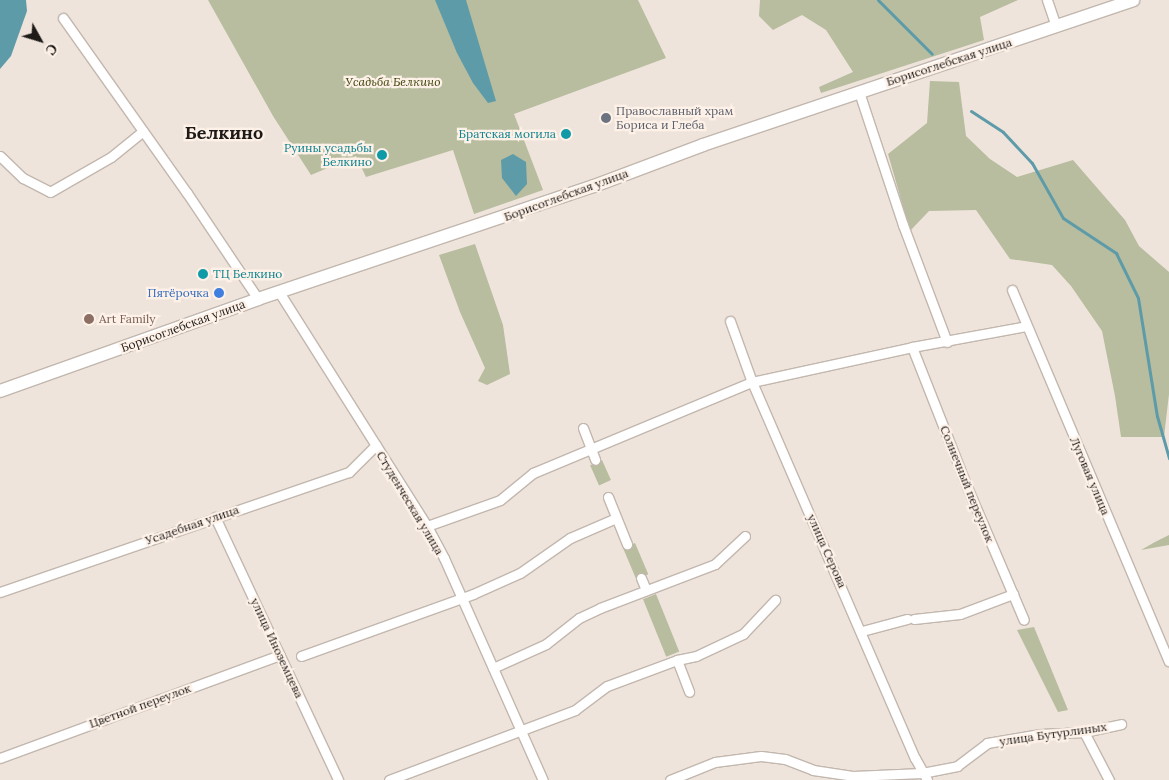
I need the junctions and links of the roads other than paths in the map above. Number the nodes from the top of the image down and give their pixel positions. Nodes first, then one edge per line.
1 (1047, 0) edge
2 (1133, 0) edge
3 (63, 18) dead end
4 (1056, 26) junction
5 (859, 92) junction
6 (143, 131) junction
7 (0, 156) edge
8 (1012, 290) dead end
9 (280, 292) junction
10 (258, 299) junction
11 (730, 321) dead end
12 (1026, 326) junction
13 (947, 342) junction
14 (912, 347) junction
15 (752, 382) junction
16 (0, 391) edge
17 (583, 428) dead end
18 (376, 445) junction
19 (590, 448) junction
20 (595, 460) dead end
21 (608, 497) dead end
22 (215, 517) junction
23 (616, 518) junction
24 (427, 526) junction
25 (744, 536) dead end
26 (627, 544) dead end
27 (641, 578) dead end
28 (646, 590) junction
29 (0, 592) edge
30 (1013, 594) junction
31 (462, 599) junction
32 (775, 600) dead end
33 (1024, 620) dead end
34 (862, 631) junction
35 (280, 655) junction
36 (301, 656) dead end
37 (677, 660) junction
38 (1169, 661) edge
39 (493, 668) junction
40 (689, 692) dead end
41 (1121, 724) dead end
42 (520, 732) junction
43 (1084, 732) junction
44 (0, 758) edge
45 (924, 777) edge
46 (338, 780) edge
47 (389, 780) edge
48 (543, 780) edge
49 (670, 780) edge
50 (1109, 780) edge

1 - 4 street
2 - 4 street, Борисоглебская улица
3 - 6 street
4 - 5 street, Борисоглебская улица
5 - 9 street, Борисоглебская улица
5 - 13 street
6 - 7 street
6 - 10 street
8 - 12 street, Луговая улица
9 - 10 street, Борисоглебская улица
9 - 18 street, Студенческая улица
10 - 16 street, Борисоглебская улица
11 - 15 street, улица Серова
12 - 13 street
12 - 38 street, Луговая улица
13 - 14 street
14 - 15 street
14 - 30 street, Солнечный переулок
15 - 19 street
15 - 34 street, улица Серова
17 - 19 street
18 - 22 street, Усадебная улица
18 - 24 street, Студенческая улица
19 - 20 street
19 - 24 street
21 - 23 street
22 - 29 street, Усадебная улица
22 - 35 street, улица Иноземцева
23 - 26 street
23 - 31 street
24 - 31 street, Студенческая улица
25 - 28 street
27 - 28 street
28 - 39 street
30 - 33 street, Солнечный переулок
30 - 34 street
31 - 36 street
31 - 39 street, Студенческая улица
32 - 37 street
34 - 45 street, улица Серова
35 - 44 street, Цветной переулок
35 - 46 street, улица Иноземцева
37 - 40 street
37 - 42 street
39 - 42 street, Студенческая улица
41 - 43 street, улица Бутурлиных
42 - 47 street
42 - 48 street, Студенческая улица
43 - 45 street, улица Бутурлиных
43 - 50 street
45 - 49 street, улица Бутурлиных

